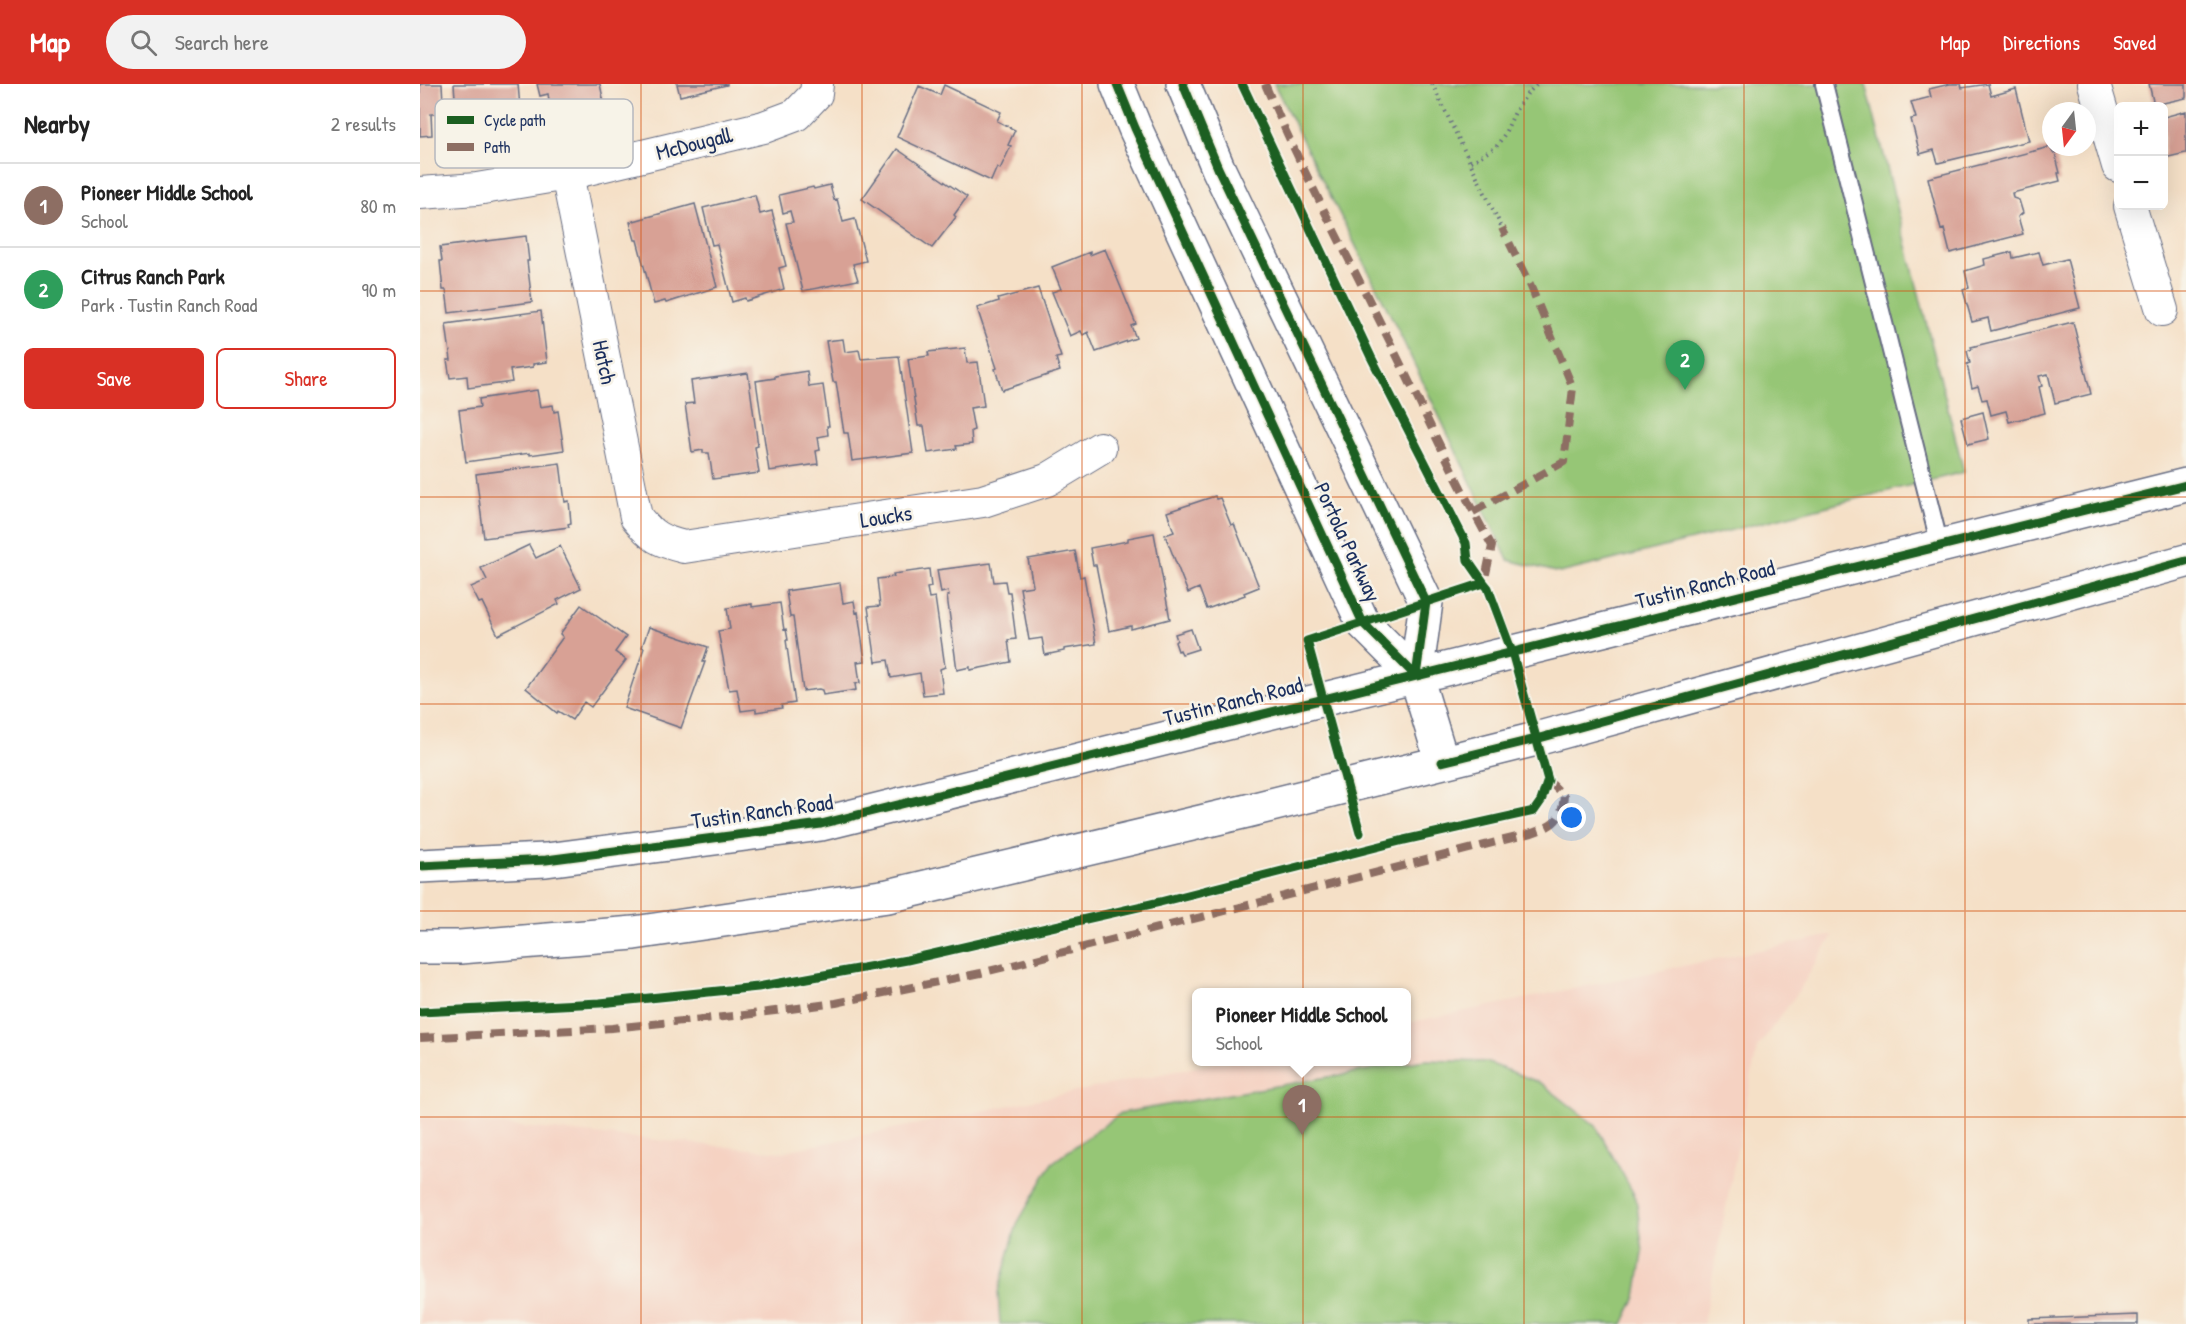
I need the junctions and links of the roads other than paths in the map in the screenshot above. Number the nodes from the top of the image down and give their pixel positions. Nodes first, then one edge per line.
1 (1117, 84) edge
2 (1183, 84) edge
3 (1824, 84) edge
4 (2094, 84) edge
5 (816, 89) edge
6 (2115, 156) edge
7 (633, 158) edge
8 (592, 168) edge
9 (567, 174) junction
10 (420, 193) edge
11 (2131, 210) edge
12 (2162, 310) dead end
13 (1100, 448) dead end
14 (2186, 485) edge
15 (661, 541) joint
16 (1940, 546) junction
17 (2186, 561) edge
18 (1416, 676) junction
19 (1442, 762) junction
20 (420, 867) edge
21 (420, 947) edge

1 - 18 main road, Portola Parkway
2 - 18 main road, Portola Parkway
3 - 16 lane
4 - 6 street
5 - 7 street, McDougall
8 - 9 street, McDougall
9 - 10 street, McDougall
9 - 15 street, Hatch
11 - 12 street
13 - 15 street, Loucks
14 - 16 main road, Tustin Ranch Road
16 - 18 main road, Tustin Ranch Road
17 - 19 main road
18 - 19 main road, Portola Parkway
18 - 20 main road, Tustin Ranch Road
19 - 21 main road

